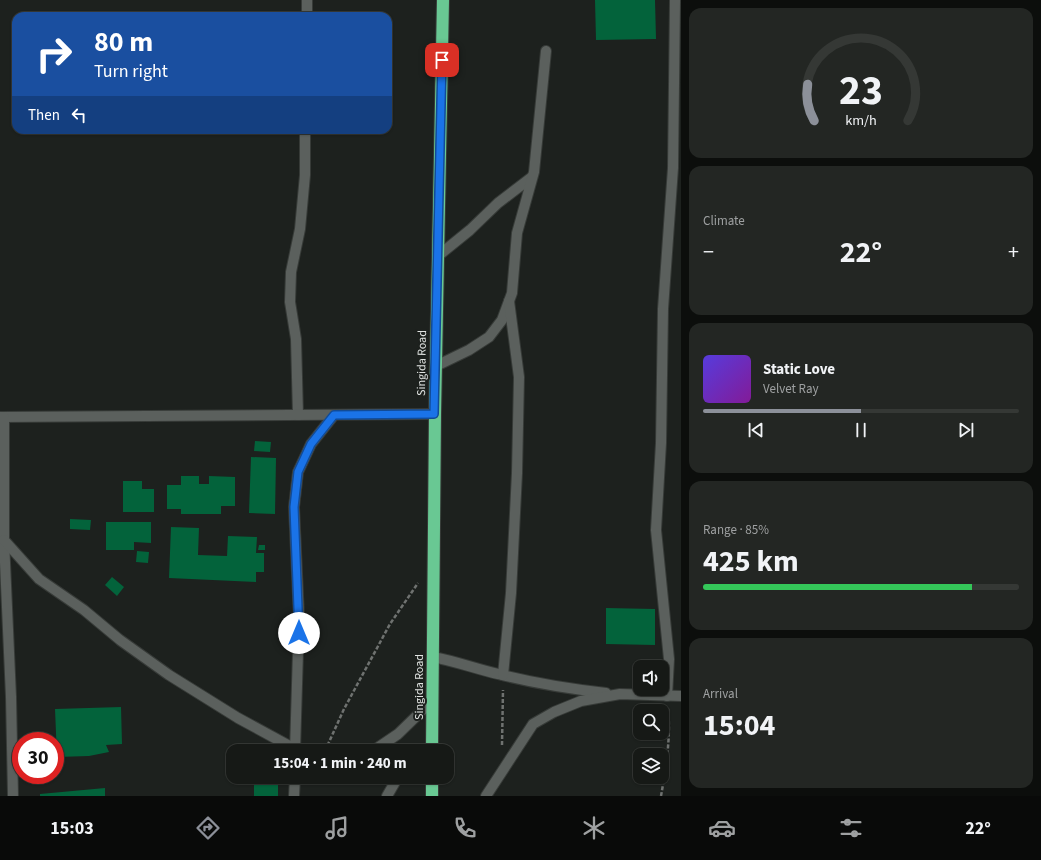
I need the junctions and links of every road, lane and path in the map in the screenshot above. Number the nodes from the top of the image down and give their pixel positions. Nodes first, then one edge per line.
1 (307, 0) edge
2 (443, 0) edge
3 (675, 0) edge
4 (307, 12) edge
5 (546, 51) dead end
6 (305, 134) edge
7 (532, 177) junction
8 (438, 256) junction
9 (509, 301) junction
10 (436, 366) junction
11 (434, 414) junction
12 (298, 415) junction
13 (334, 415) junction
14 (2, 417) edge
15 (4, 540) junction
16 (434, 559) junction
17 (433, 657) junction
18 (669, 660) edge
19 (503, 675) junction
20 (620, 694) junction
21 (633, 695) edge
22 (667, 696) edge
23 (669, 696) edge
24 (681, 696) edge
25 (432, 701) junction
26 (284, 744) edge
27 (295, 744) edge
28 (328, 744) edge
29 (383, 744) edge
30 (432, 744) edge
31 (502, 747) dead end
32 (295, 784) edge
33 (394, 784) edge
34 (432, 784) edge
35 (13, 796) edge
36 (294, 796) edge
37 (387, 796) edge
38 (432, 796) edge
39 (486, 796) edge
40 (660, 796) edge

1 - 4 street
2 - 8 highway, Singida Road
3 - 18 street
5 - 7 street
6 - 12 street
7 - 8 street
7 - 9 street
8 - 10 highway, Singida Road
9 - 10 street
9 - 19 street
10 - 11 highway, Singida Road
11 - 13 street
11 - 16 highway, Singida Road
12 - 13 street
12 - 14 street
13 - 27 street
14 - 15 street
15 - 26 street
15 - 35 street
16 - 17 highway, Singida Road
16 - 28 path
17 - 19 street
17 - 25 highway, Singida Road
19 - 20 street
19 - 31 path
20 - 21 street
20 - 39 street
22 - 40 path
23 - 24 street
25 - 29 street
25 - 30 highway, Singida Road
32 - 36 street
33 - 37 street
34 - 38 highway

